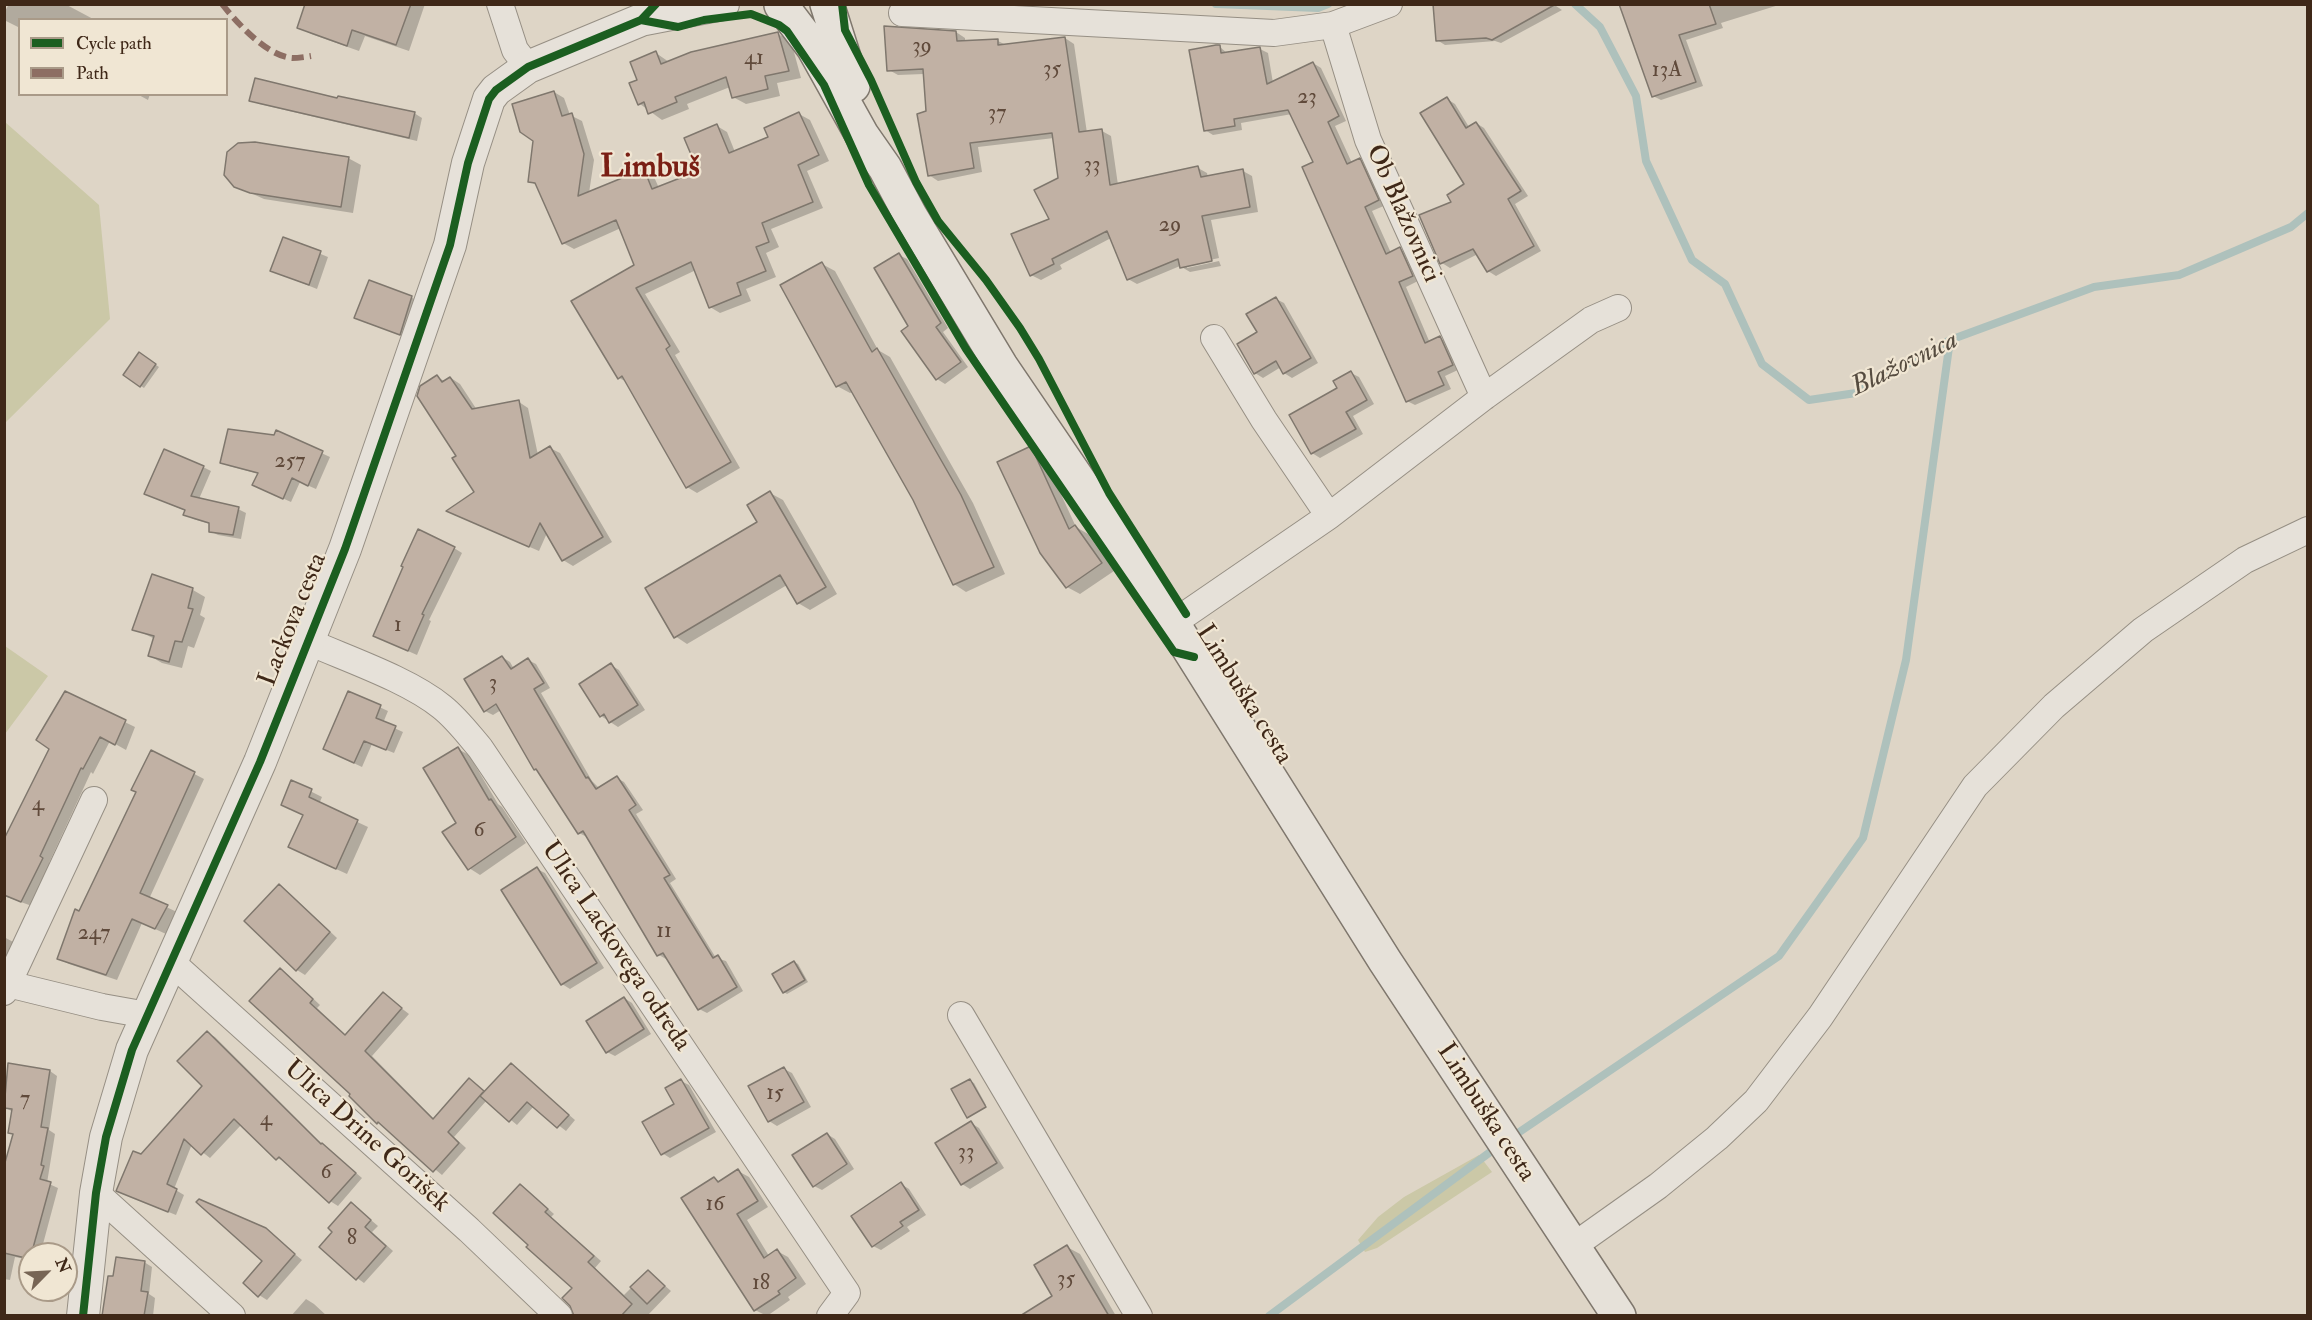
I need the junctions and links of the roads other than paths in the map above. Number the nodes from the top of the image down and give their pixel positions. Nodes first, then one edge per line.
1 (500, 4) edge
2 (723, 4) edge
3 (826, 4) edge
4 (1389, 4) edge
5 (789, 5) edge
6 (654, 12) edge
7 (902, 13) dead end
8 (1153, 16) edge
9 (1333, 25) junction
10 (528, 68) junction
11 (885, 168) junction
12 (1618, 308) dead end
13 (1214, 338) dead end
14 (1484, 397) junction
15 (1329, 516) junction
16 (2307, 530) edge
17 (1173, 623) junction
18 (309, 642) junction
19 (94, 800) dead end
20 (170, 961) junction
21 (5, 987) edge
22 (147, 1015) junction
23 (961, 1016) dead end
24 (96, 1193) junction
25 (1572, 1247) junction
26 (83, 1316) edge
27 (232, 1316) edge
28 (559, 1316) edge
29 (830, 1316) edge
30 (1139, 1316) edge
31 (1619, 1316) edge

1 - 10 street
2 - 6 street, Lackova cesta
3 - 11 main road
4 - 9 street
5 - 11 main road
6 - 10 street, Lackova cesta
7 - 8 street
8 - 9 street
9 - 14 street, Ob Blažovnici
10 - 18 street, Lackova cesta
11 - 17 main road, Limbuška cesta
12 - 14 street
13 - 15 street
14 - 15 street
15 - 17 street
16 - 25 street
17 - 25 main road, Limbuška cesta
18 - 20 street, Lackova cesta
18 - 29 street, Ulica Lackovega odreda
19 - 21 street
20 - 22 street, Lackova cesta
20 - 28 street, Ulica Drine Gorišek
21 - 22 street
22 - 24 street, Lackova cesta
23 - 30 street
24 - 26 street, Lackova cesta
24 - 27 street
25 - 31 main road, Limbuška cesta

